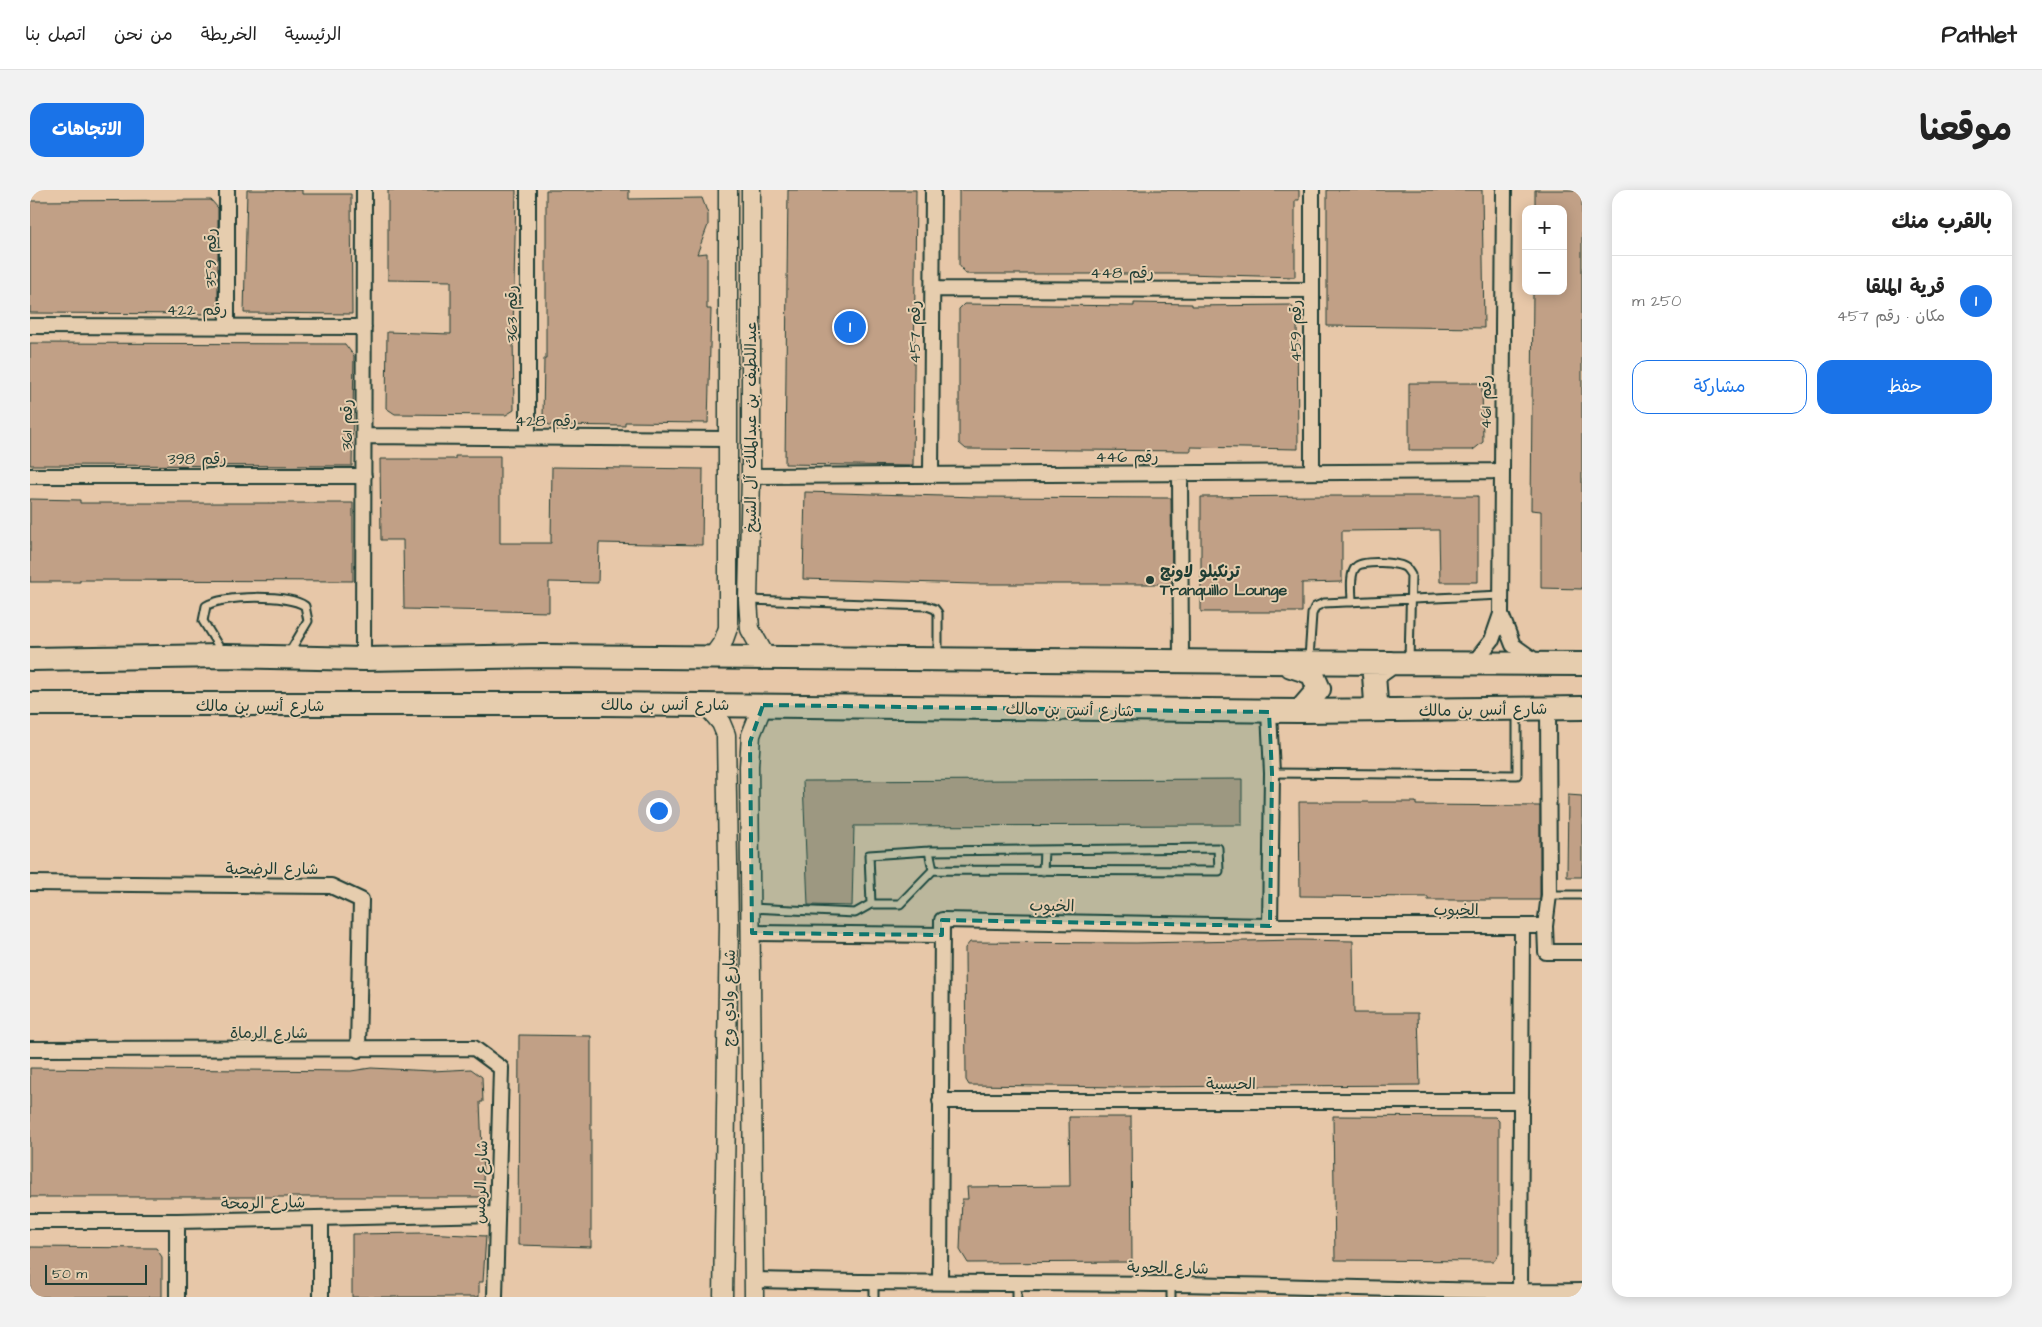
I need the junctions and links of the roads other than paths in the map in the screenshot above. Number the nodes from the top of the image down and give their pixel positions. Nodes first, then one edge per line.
1 (227, 190) edge
2 (364, 190) edge
3 (528, 190) edge
4 (728, 190) edge
5 (751, 190) edge
6 (933, 190) edge
7 (1312, 190) edge
8 (1504, 190) edge
9 (932, 288) junction
10 (1312, 290) junction
11 (30, 326) edge
12 (227, 327) junction
13 (364, 327) junction
14 (727, 397) junction
15 (751, 397) junction
16 (364, 436) junction
17 (528, 437) junction
18 (727, 439) junction
19 (1502, 471) junction
20 (1312, 472) junction
21 (1180, 473) junction
22 (931, 475) junction
23 (30, 476) edge
24 (364, 476) junction
25 (751, 476) junction
26 (728, 589) junction
27 (748, 594) junction
28 (1502, 595) junction
29 (1410, 598) junction
30 (1352, 602) junction
31 (1502, 614) junction
32 (225, 656) junction
33 (287, 657) junction
34 (30, 659) edge
35 (363, 659) junction
36 (711, 659) junction
37 (767, 659) junction
38 (938, 661) junction
39 (1181, 663) junction
40 (1400, 663) junction
41 (1283, 664) junction
42 (1309, 664) junction
43 (1472, 664) junction
44 (1540, 664) junction
45 (1582, 664) edge
46 (31, 704) edge
47 (706, 705) junction
48 (763, 705) junction
49 (1548, 708) junction
50 (1582, 708) edge
51 (1517, 709) junction
52 (1383, 710) junction
53 (1300, 711) junction
54 (1269, 712) junction
55 (727, 766) junction
56 (749, 766) junction
57 (1272, 773) junction
58 (1044, 850) junction
59 (929, 851) junction
60 (933, 870) junction
61 (1043, 871) junction
62 (30, 883) edge
63 (1549, 895) junction
64 (1582, 895) edge
65 (871, 904) junction
66 (750, 908) junction
67 (1270, 926) junction
68 (1522, 926) junction
69 (1545, 926) junction
70 (752, 933) junction
71 (942, 935) junction
72 (1582, 952) edge
73 (30, 1049) edge
74 (358, 1050) junction
75 (501, 1068) joint
76 (940, 1101) junction
77 (1522, 1101) junction
78 (496, 1214) junction
79 (321, 1218) junction
80 (30, 1221) edge
81 (177, 1221) junction
82 (940, 1281) junction
83 (754, 1289) edge
84 (874, 1290) edge
85 (1017, 1290) edge
86 (1171, 1290) edge
87 (1582, 1291) edge
88 (1520, 1292) junction
89 (1327, 1293) edge
90 (177, 1297) edge
91 (322, 1297) edge
92 (495, 1297) edge
93 (723, 1297) edge

1 - 12 street, رقم 359
2 - 13 street, رقم 361
3 - 17 street, رقم 363
4 - 14 street, عبداللطيف بن عبدالملك آل الشيخ
5 - 15 street, عبداللطيف بن عبدالملك آل الشيخ
6 - 9 street, رقم 457
7 - 10 street, رقم 459
8 - 19 street, رقم 461
9 - 10 street, رقم 448
9 - 22 street, رقم 457
10 - 20 street, رقم 459
11 - 12 street, رقم 422
12 - 13 street, رقم 422
13 - 16 street, رقم 361
14 - 15 street
14 - 18 street, عبداللطيف بن عبدالملك آل الشيخ
15 - 25 street, عبداللطيف بن عبدالملك آل الشيخ
16 - 17 street, رقم 428
16 - 24 street, رقم 361
17 - 18 street, رقم 428
18 - 26 street, عبداللطيف بن عبدالملك آل الشيخ
19 - 20 street, رقم 446
19 - 28 street, رقم 461
20 - 21 street, رقم 446
21 - 22 street, رقم 446
21 - 39 street
22 - 25 street, رقم 446
23 - 24 street, رقم 398
24 - 35 street, رقم 361
25 - 27 street, عبداللطيف بن عبدالملك آل الشيخ
26 - 27 street
26 - 36 street, عبداللطيف بن عبدالملك آل الشيخ
27 - 37 street, عبداللطيف بن عبدالملك آل الشيخ
27 - 38 lane
28 - 29 lane
28 - 31 street, رقم 461
29 - 30 lane
29 - 30 lane
29 - 40 lane
30 - 42 lane
31 - 43 street
31 - 44 street
32 - 33 main road
32 - 33 lane
32 - 34 main road
33 - 35 main road
35 - 36 main road
36 - 37 main road
37 - 38 main road
38 - 39 main road
39 - 41 main road
40 - 42 main road
40 - 43 main road
40 - 52 main road
41 - 42 main road
41 - 53 main road
43 - 44 main road
44 - 45 main road
46 - 47 main road, شارع أنس بن مالك
47 - 48 main road, شارع أنس بن مالك
47 - 55 street, شارع وادي وج
48 - 54 main road, شارع أنس بن مالك
48 - 56 street, شارع وادي وج
49 - 50 main road, شارع أنس بن مالك
49 - 51 main road, شارع أنس بن مالك
49 - 63 street
51 - 52 main road, شارع أنس بن مالك
51 - 57 lane
52 - 53 main road, شارع أنس بن مالك
53 - 54 main road, شارع أنس بن مالك
54 - 57 street
55 - 56 street
55 - 93 street, شارع وادي وج
56 - 66 street, شارع وادي وج
57 - 67 street
58 - 59 lane
58 - 61 lane
58 - 61 lane
59 - 60 lane
59 - 65 lane
60 - 61 lane
60 - 65 lane
62 - 74 street, شارع الرضحية
63 - 64 lane
63 - 69 street
65 - 66 lane
66 - 70 street, شارع وادي وج
67 - 68 street, الخبوب
67 - 71 street, الخبوب
68 - 69 street, الخبوب
68 - 77 street
69 - 72 street
70 - 71 street
70 - 83 street, شارع وادي وج
71 - 76 street
73 - 74 street, شارع الرماة
74 - 75 street, شارع الرماة
75 - 78 street, شارع الرمس
76 - 77 street, الحيسية
76 - 82 street
77 - 88 street
78 - 79 street, شارع الرمحة
78 - 92 street, شارع الرمس
79 - 81 street, شارع الرمحة
79 - 91 street
80 - 81 street, شارع الرمحة
81 - 90 street
82 - 84 street, شارع الحوية
82 - 85 street, شارع الحوية
83 - 84 street, شارع الحوية
85 - 86 street, شارع الحوية
86 - 89 street, شارع الحوية
87 - 88 street, شارع الحوية
88 - 89 street, شارع الحوية

